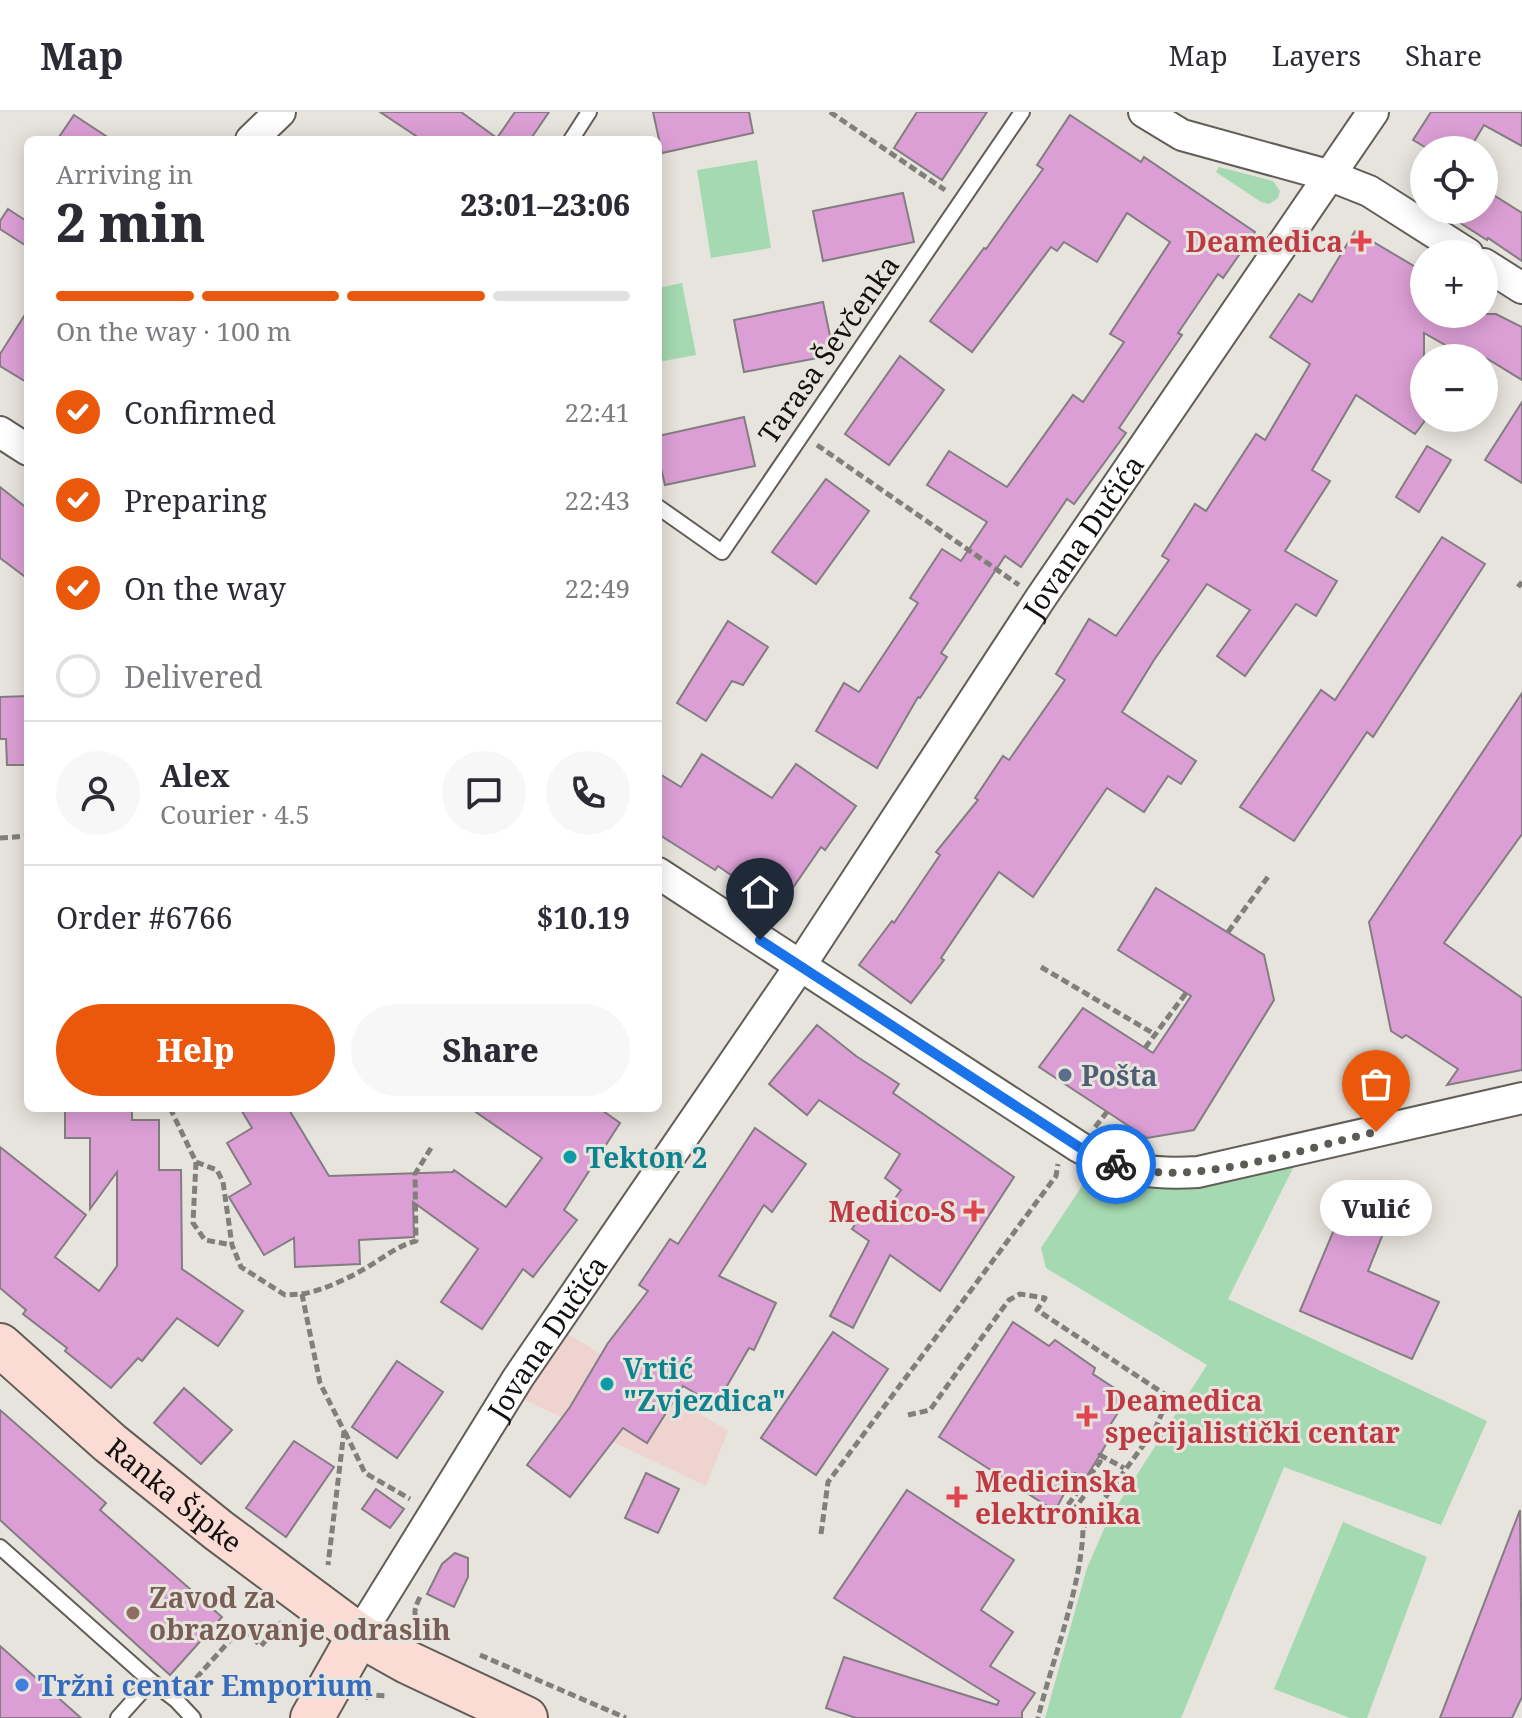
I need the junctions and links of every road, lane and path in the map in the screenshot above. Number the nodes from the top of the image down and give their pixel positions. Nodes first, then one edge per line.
1 (280, 112) edge
2 (589, 112) edge
3 (830, 112) edge
4 (1022, 112) edge
5 (1144, 112) edge
6 (1373, 112) edge
7 (255, 136) edge
8 (574, 136) edge
9 (1331, 176) junction
10 (962, 201) junction
11 (1446, 240) edge
12 (1498, 273) edge
13 (1522, 288) edge
14 (801, 433) junction
15 (662, 510) edge
16 (1040, 599) junction
17 (24, 836) edge
18 (0, 838) edge
19 (1270, 874) dead end
20 (662, 876) edge
21 (1228, 932) dead end
22 (800, 966) junction
23 (1041, 967) dead end
24 (1186, 993) dead end
25 (1156, 1035) junction
26 (1145, 1048) dead end
27 (1522, 1098) edge
28 (1486, 1108) junction
29 (1522, 1108) edge
30 (172, 1112) edge
31 (431, 1148) dead end
32 (1058, 1159) dead end
33 (196, 1162) junction
34 (232, 1245) junction
35 (302, 1294) junction
36 (0, 1345) edge
37 (908, 1415) dead end
38 (344, 1431) junction
39 (1124, 1468) junction
40 (1110, 1489) junction
41 (404, 1512) dead end
42 (821, 1534) dead end
43 (0, 1547) edge
44 (328, 1565) dead end
45 (419, 1598) dead end
46 (282, 1622) dead end
47 (359, 1635) junction
48 (438, 1636) dead end
49 (466, 1649) dead end
50 (151, 1681) junction
51 (388, 1696) dead end
52 (176, 1700) junction
53 (357, 1707) dead end
54 (118, 1718) edge
55 (193, 1718) edge
56 (312, 1718) edge
57 (526, 1718) edge
58 (626, 1718) edge
59 (1038, 1718) edge

1 - 7 street
2 - 8 lane
3 - 10 path
4 - 10 lane, Tarasa Ševčenka
5 - 9 street
6 - 9 street, Jovana Dučića
9 - 11 street
9 - 16 street, Jovana Dučića
10 - 14 lane, Tarasa Ševčenka
12 - 13 street
14 - 15 lane, Tarasa Ševčenka
14 - 16 path
16 - 22 street, Jovana Dučića
17 - 18 path
19 - 21 path
20 - 22 street
22 - 28 street
22 - 47 street, Jovana Dučića
23 - 25 path
24 - 25 path
25 - 26 path
27 - 28 street
28 - 29 street
30 - 33 path
31 - 35 path
32 - 42 path
33 - 34 path
33 - 34 path
34 - 35 path
35 - 38 path
36 - 47 main road, Ranka Šipke
37 - 39 path
38 - 41 path
38 - 44 path
39 - 40 path
39 - 40 path
40 - 59 path
43 - 50 lane
45 - 48 path
46 - 52 path
47 - 56 main road, Jovana Dučića
47 - 57 main road, Ranka Šipke
49 - 58 path
50 - 52 lane
50 - 54 lane
51 - 53 path
52 - 55 lane

